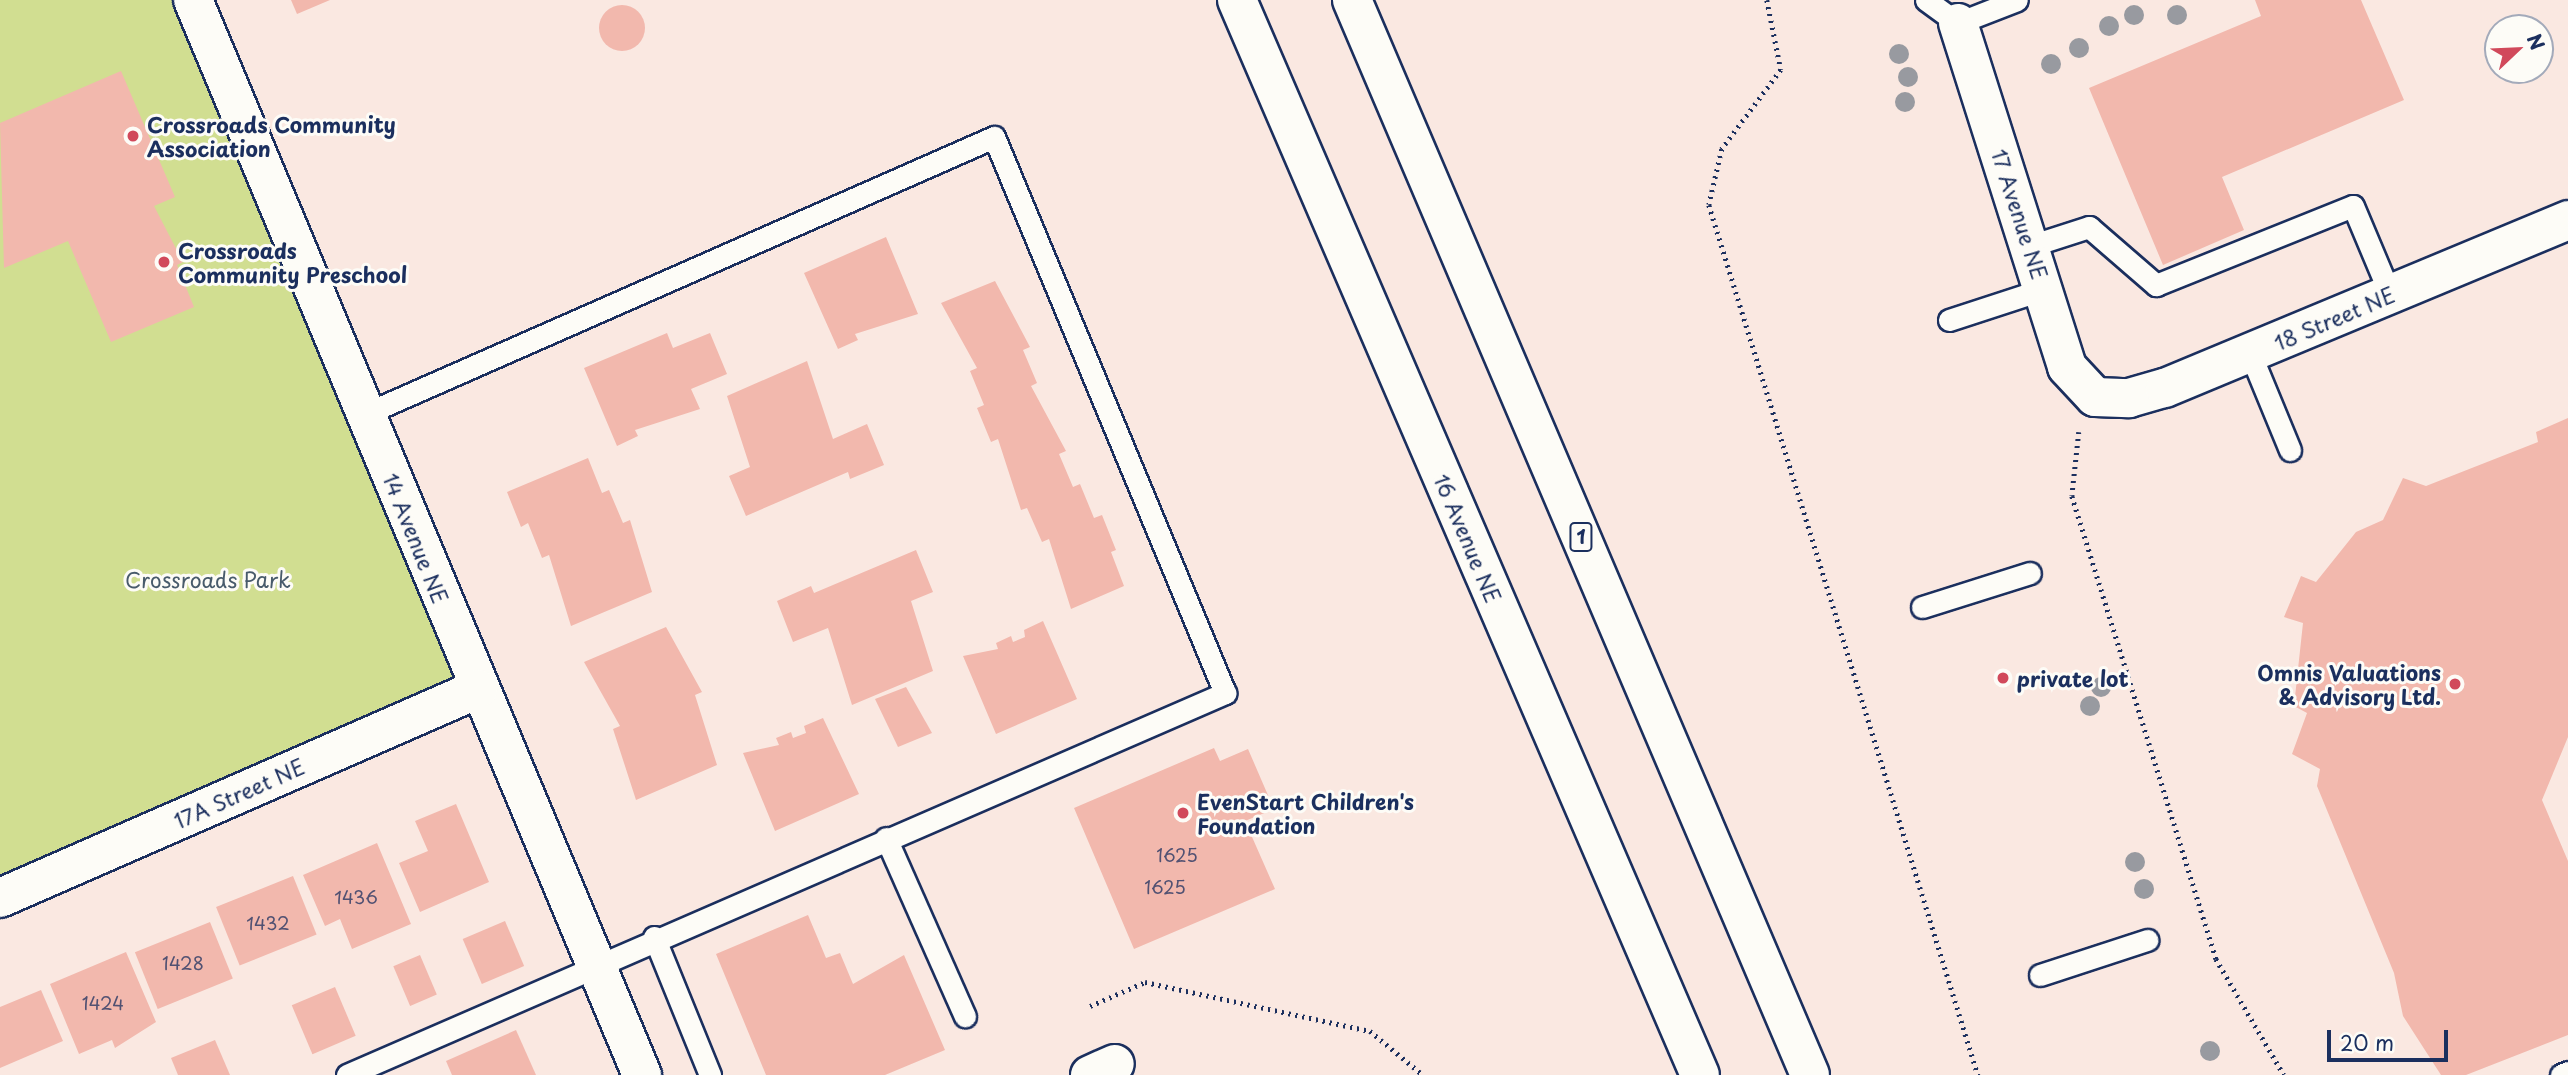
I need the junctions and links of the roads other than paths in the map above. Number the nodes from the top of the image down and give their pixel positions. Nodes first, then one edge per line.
1 (193, 0) edge
2 (1237, 0) edge
3 (1352, 0) edge
4 (1927, 0) edge
5 (2017, 0) edge
6 (1958, 23) junction
7 (2568, 220) edge
8 (2030, 246) junction
9 (2044, 289) junction
10 (2390, 294) junction
11 (1949, 320) dead end
12 (2250, 353) junction
13 (2095, 397) joint
14 (365, 414) junction
15 (2290, 450) dead end
16 (2030, 573) dead end
17 (1922, 607) dead end
18 (478, 689) junction
19 (886, 838) junction
20 (0, 898) edge
21 (654, 937) junction
22 (2147, 940) dead end
23 (594, 962) junction
24 (2040, 975) dead end
25 (965, 1016) dead end
26 (2568, 1072) edge
27 (347, 1075) edge
28 (642, 1075) edge
29 (710, 1075) edge
30 (1700, 1075) edge
31 (1810, 1075) edge
32 (2561, 1075) edge

1 - 14 main road, 14 Avenue NE
2 - 30 main road, 16 Avenue NE
3 - 31 main road, 1
4 - 6 lane
5 - 6 lane
6 - 8 main road, 17 Avenue NE
7 - 10 main road, 18 Street NE
8 - 9 main road, 17 Avenue NE
8 - 10 lane
9 - 11 lane
9 - 13 main road, 17 Avenue NE
10 - 12 main road, 18 Street NE
12 - 13 main road, 18 Street NE
12 - 15 lane
14 - 18 main road, 14 Avenue NE
14 - 19 lane
16 - 17 lane
18 - 20 main road, 17A Street NE
18 - 23 main road, 14 Avenue NE
19 - 21 lane
19 - 25 lane
21 - 23 lane
21 - 29 lane
22 - 24 lane
23 - 27 lane
23 - 28 main road, 14 Avenue NE
26 - 32 lane

